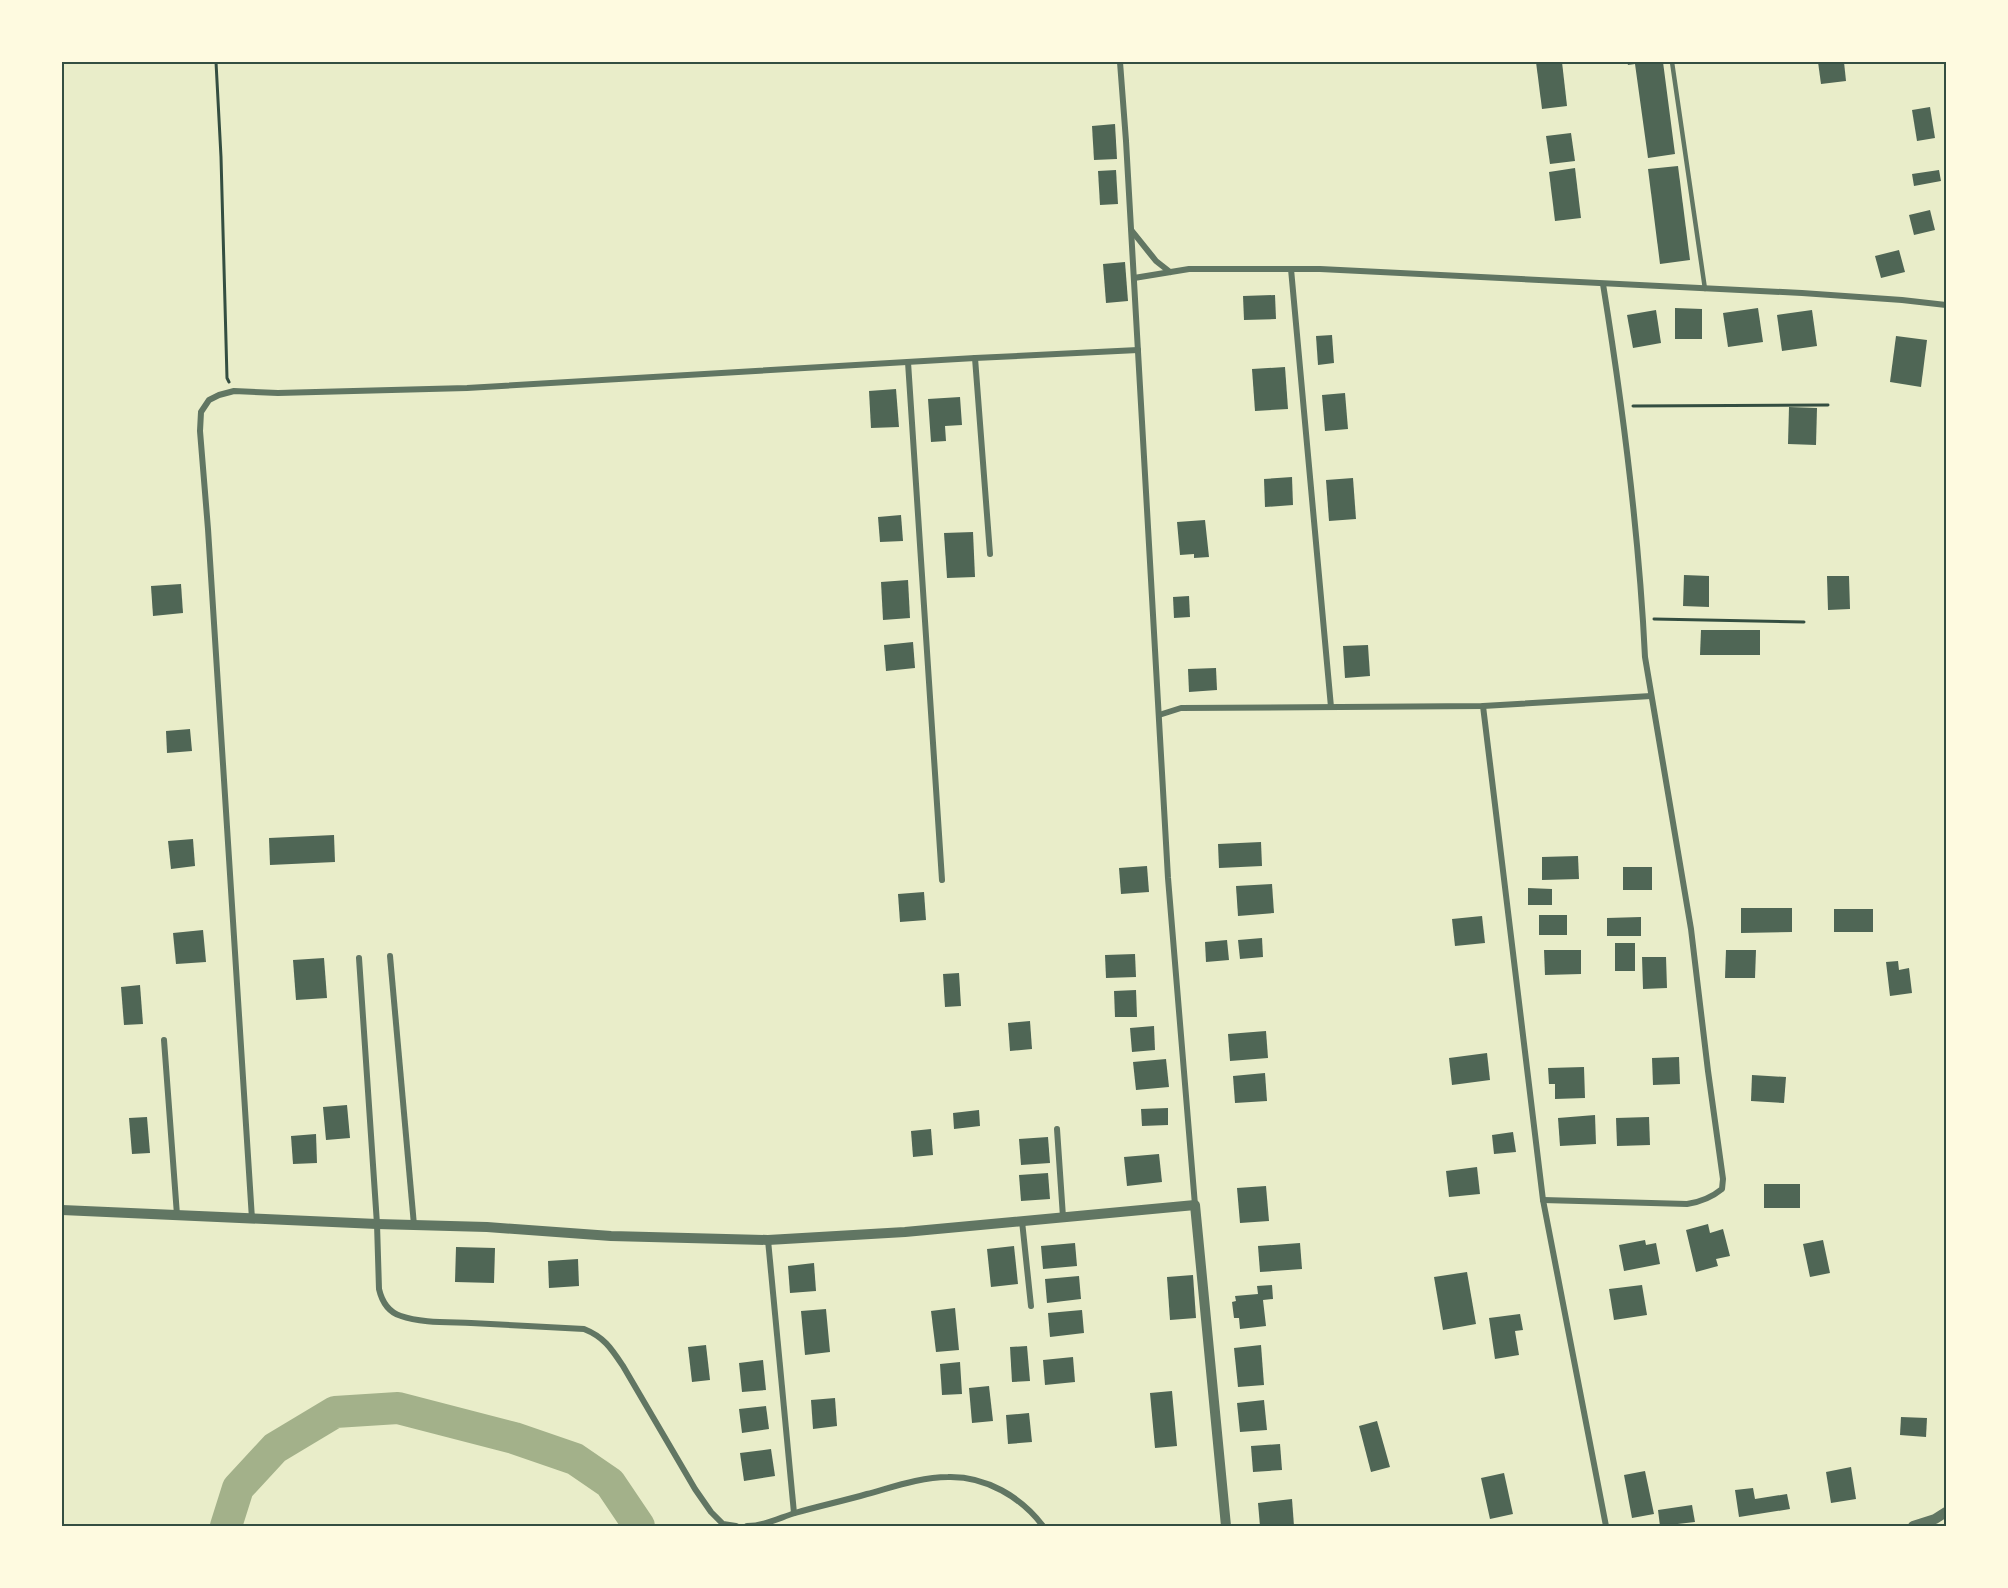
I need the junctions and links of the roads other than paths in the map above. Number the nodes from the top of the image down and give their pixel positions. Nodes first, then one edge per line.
1 (1120, 62) edge
2 (1672, 62) edge
3 (1131, 231) junction
4 (1291, 269) junction
5 (1170, 272) junction
6 (1134, 278) junction
7 (1603, 284) junction
8 (1705, 289) junction
9 (1947, 305) edge
10 (1138, 350) junction
11 (975, 358) junction
12 (908, 362) junction
13 (990, 554) dead end
14 (1651, 696) junction
15 (1482, 706) junction
16 (1331, 708) junction
17 (1159, 715) junction
18 (942, 880) dead end
19 (390, 956) dead end
20 (359, 958) dead end
21 (164, 1040) dead end
22 (1057, 1129) dead end
23 (1542, 1200) junction
24 (1195, 1205) junction
25 (62, 1209) edge
26 (177, 1215) junction
27 (1063, 1217) junction
28 (252, 1219) junction
29 (1022, 1221) junction
30 (377, 1224) junction
31 (414, 1225) junction
32 (768, 1240) junction
33 (1030, 1306) dead end
34 (794, 1513) junction
35 (1946, 1513) edge
36 (736, 1527) edge
37 (747, 1527) edge
38 (1043, 1527) edge
39 (1226, 1527) edge
40 (1606, 1527) edge
41 (1913, 1527) edge

1 - 3 street
2 - 8 lane
3 - 5 street
3 - 6 street
4 - 5 street
4 - 7 street
4 - 16 street
5 - 6 street
6 - 10 street
7 - 8 street
7 - 14 street
8 - 9 street
10 - 11 street
10 - 17 street
11 - 12 street
11 - 13 street
12 - 18 street
12 - 28 street
14 - 15 street
14 - 23 street
15 - 16 street
15 - 23 street
16 - 17 street
17 - 24 street
19 - 31 street
20 - 30 street
21 - 26 street
22 - 27 street
23 - 40 street
24 - 27 street
24 - 39 street
25 - 26 street
26 - 28 street
27 - 29 street
28 - 30 street
29 - 32 street
29 - 33 street
30 - 31 street
30 - 36 street
31 - 32 street
32 - 34 street
34 - 37 street
34 - 38 street
35 - 41 street

